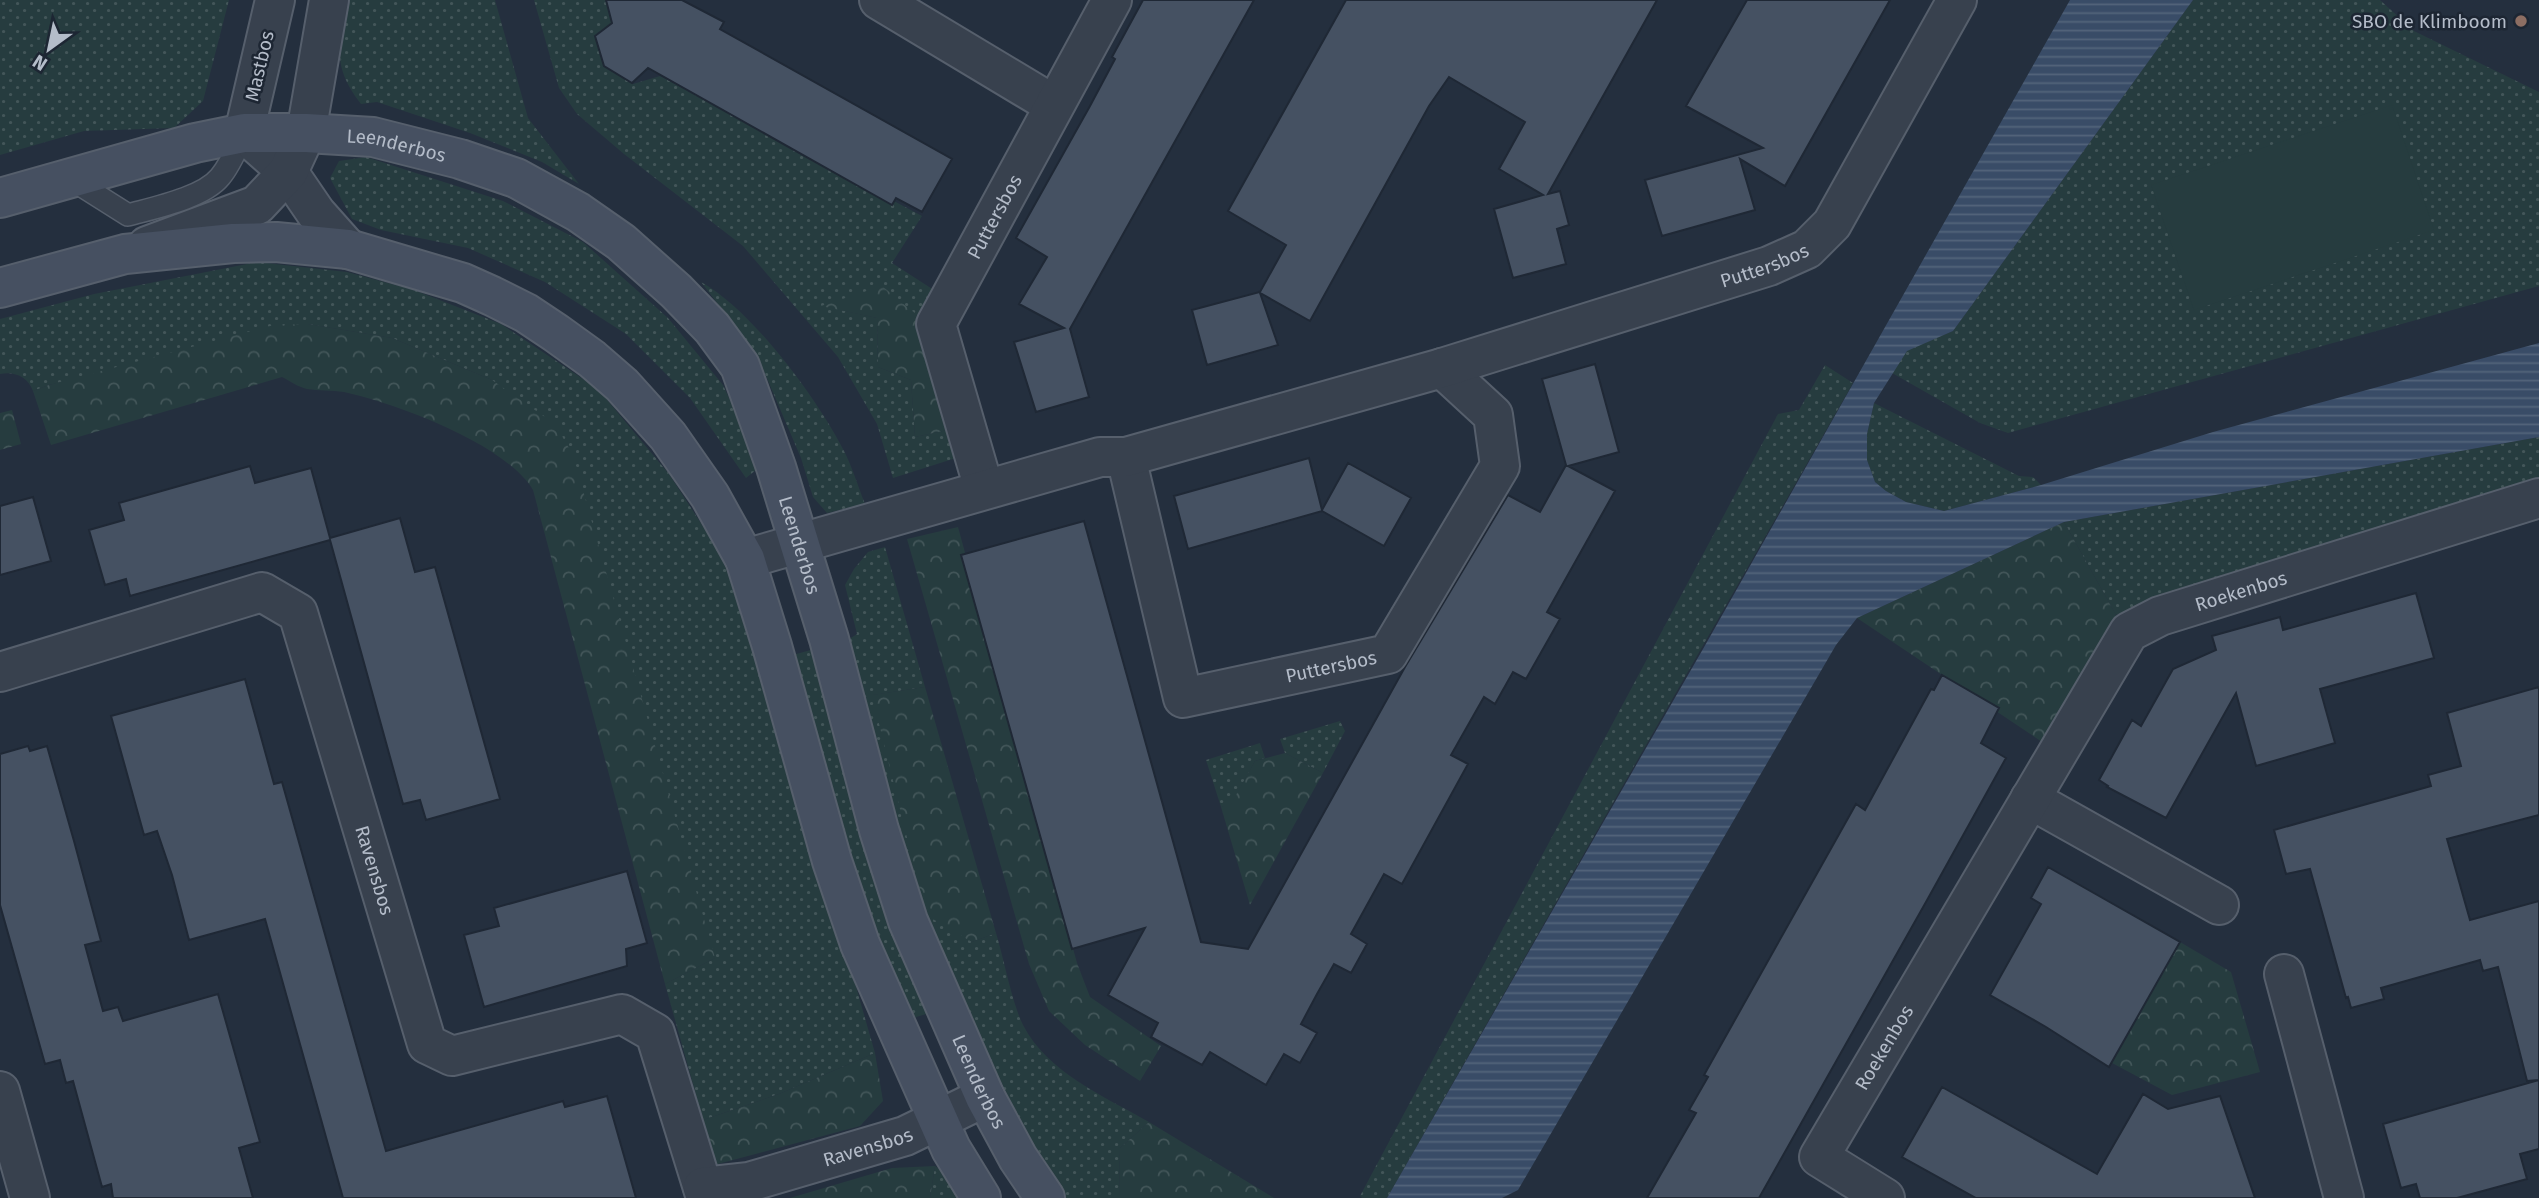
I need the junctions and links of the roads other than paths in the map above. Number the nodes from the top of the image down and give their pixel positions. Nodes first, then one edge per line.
1 (275, 0) edge
2 (329, 0) edge
3 (879, 0) edge
4 (1112, 0) edge
5 (1957, 0) edge
6 (1054, 105) junction
7 (244, 133) junction
8 (306, 133) junction
9 (288, 172) junction
10 (71, 179) junction
11 (0, 198) edge
12 (348, 249) junction
13 (125, 254) junction
14 (0, 288) edge
15 (1442, 368) junction
16 (1126, 457) junction
17 (984, 489) junction
18 (2539, 498) edge
19 (799, 542) junction
20 (745, 559) junction
21 (0, 672) edge
22 (2030, 799) junction
23 (2219, 905) dead end
24 (2284, 974) dead end
25 (0, 1091) edge
26 (985, 1097) junction
27 (938, 1120) junction
28 (704, 1193) edge
29 (30, 1198) edge
30 (981, 1198) edge
31 (1045, 1198) edge
32 (1885, 1198) edge
33 (2344, 1198) edge

1 - 7 street, Mastbos
2 - 8 street
3 - 6 street
4 - 6 street, Puttersbos
5 - 15 street, Puttersbos
6 - 17 street, Puttersbos
7 - 8 main road, Leenderbos
7 - 9 street
7 - 10 main road, Leenderbos
7 - 10 lane
8 - 9 street
8 - 19 main road, Leenderbos
9 - 12 street
9 - 13 street
10 - 11 main road, Leenderbos
12 - 13 main road
12 - 20 main road
13 - 14 main road
15 - 16 street, Puttersbos
15 - 16 street, Puttersbos
16 - 17 street, Puttersbos
17 - 19 street, Puttersbos
18 - 22 street, Roekenbos
19 - 20 street, Puttersbos
19 - 26 main road, Leenderbos
20 - 27 main road
21 - 28 street, Ravensbos
22 - 23 street
22 - 32 street, Roekenbos
24 - 33 street
25 - 29 street
26 - 27 street, Ravensbos
26 - 31 main road, Leenderbos
27 - 28 street, Ravensbos
27 - 30 main road

